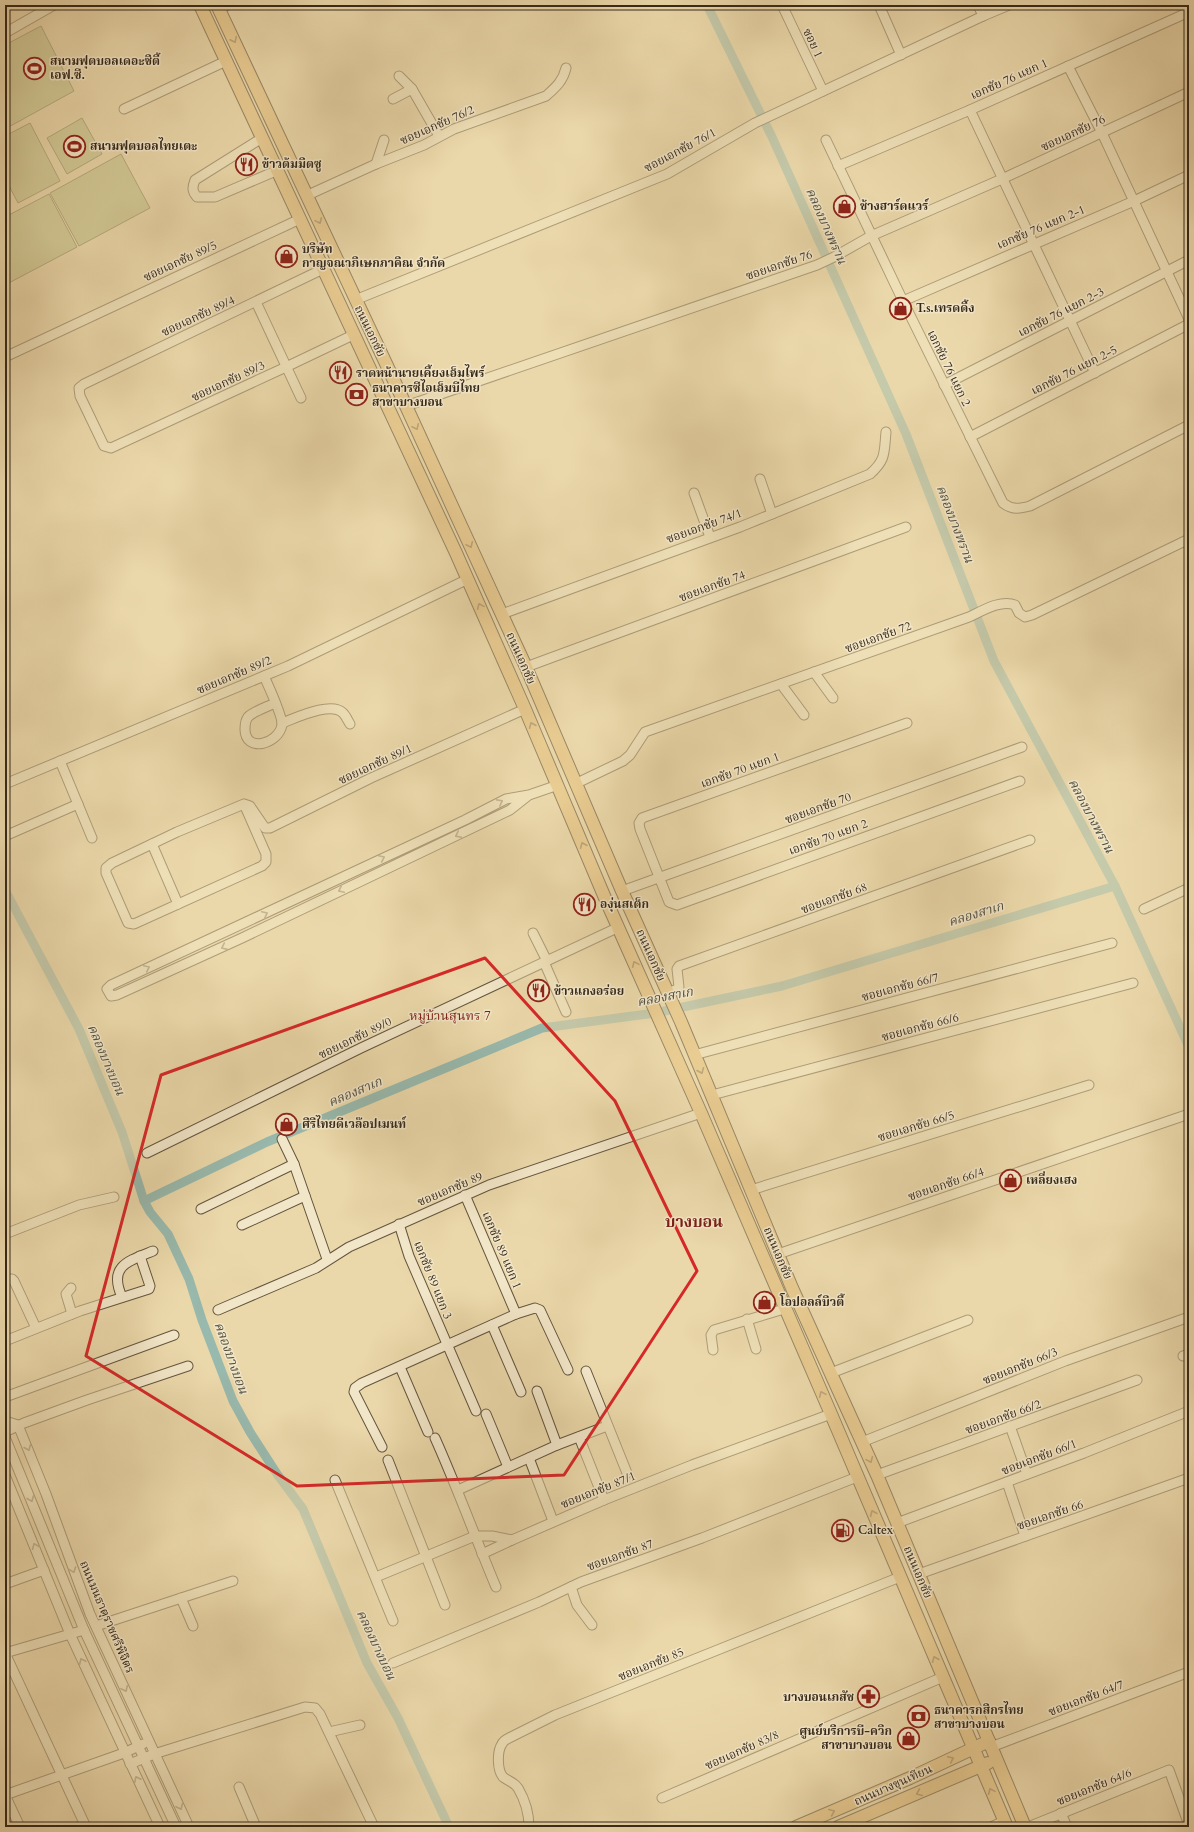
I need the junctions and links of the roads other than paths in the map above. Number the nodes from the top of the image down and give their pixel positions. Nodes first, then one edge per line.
1 (54, 5) edge
2 (200, 5) edge
3 (782, 5) edge
4 (879, 5) edge
5 (978, 5) edge
6 (1009, 5) edge
7 (221, 6) edge
8 (1189, 12) edge
9 (983, 16) junction
10 (5, 33) edge
11 (901, 55) junction
12 (226, 61) junction
13 (1068, 66) junction
14 (566, 68) dead end
15 (399, 76) dead end
16 (412, 89) junction
17 (823, 91) junction
18 (1189, 92) edge
19 (393, 99) dead end
20 (124, 109) dead end
21 (970, 110) junction
22 (1102, 133) junction
23 (439, 136) junction
24 (262, 138) junction
25 (384, 140) dead end
26 (826, 140) dead end
27 (376, 164) junction
28 (838, 166) junction
29 (278, 170) junction
30 (1189, 175) edge
31 (1002, 179) junction
32 (308, 195) junction
33 (1134, 201) junction
34 (300, 218) junction
35 (871, 236) junction
36 (1033, 244) junction
37 (1189, 260) edge
38 (323, 269) junction
39 (1168, 271) junction
40 (355, 300) junction
41 (903, 301) junction
42 (256, 302) junction
43 (1189, 318) edge
44 (1071, 321) junction
45 (1189, 324) edge
46 (353, 335) junction
47 (5, 357) edge
48 (286, 368) junction
49 (1095, 373) junction
50 (944, 385) junction
51 (300, 398) dead end
52 (406, 406) junction
53 (1189, 425) edge
54 (886, 432) dead end
55 (970, 437) junction
56 (111, 448) joint
57 (760, 479) dead end
58 (694, 493) dead end
59 (772, 514) junction
60 (906, 527) dead end
61 (710, 537) junction
62 (1189, 539) edge
63 (468, 579) junction
64 (502, 614) junction
65 (526, 667) junction
66 (814, 672) junction
67 (264, 676) junction
68 (781, 684) junction
69 (833, 698) dead end
70 (275, 703) junction
71 (525, 709) junction
72 (804, 715) dead end
73 (282, 723) junction
74 (907, 723) dead end
75 (350, 724) dead end
76 (1022, 747) dead end
77 (60, 761) junction
78 (1020, 781) dead end
79 (5, 784) edge
80 (576, 784) junction
81 (558, 785) junction
82 (529, 795) junction
83 (78, 804) junction
84 (244, 804) junction
85 (5, 836) edge
86 (92, 838) dead end
87 (1030, 840) dead end
88 (152, 844) junction
89 (659, 878) junction
90 (1189, 888) edge
91 (622, 891) junction
92 (178, 904) junction
93 (1144, 908) dead end
94 (618, 927) junction
95 (533, 933) dead end
96 (1112, 942) dead end
97 (545, 962) junction
98 (1134, 983) dead end
99 (669, 996) junction
100 (566, 1012) dead end
101 (694, 1055) junction
102 (1089, 1085) dead end
103 (712, 1095) junction
104 (701, 1113) junction
105 (1189, 1114) edge
106 (282, 1139) dead end
107 (147, 1153) dead end
108 (294, 1164) junction
109 (751, 1190) junction
110 (465, 1195) junction
111 (305, 1196) junction
112 (114, 1197) dead end
113 (201, 1209) dead end
114 (399, 1224) junction
115 (242, 1225) dead end
116 (5, 1234) edge
117 (153, 1251) dead end
118 (778, 1254) junction
119 (140, 1256) junction
120 (327, 1259) junction
121 (5, 1278) edge
122 (72, 1288) dead end
123 (792, 1288) junction
124 (122, 1297) junction
125 (779, 1297) junction
126 (784, 1309) junction
127 (218, 1310) dead end
128 (72, 1314) junction
129 (516, 1314) junction
130 (1189, 1317) edge
131 (747, 1319) junction
132 (968, 1320) dead end
133 (492, 1325) junction
134 (36, 1328) junction
135 (813, 1333) junction
136 (174, 1335) dead end
137 (798, 1339) junction
138 (5, 1340) edge
139 (447, 1346) junction
140 (712, 1350) dead end
141 (756, 1350) dead end
142 (188, 1366) dead end
143 (400, 1367) junction
144 (568, 1370) dead end
145 (586, 1371) dead end
146 (831, 1373) junction
147 (1137, 1380) dead end
148 (537, 1391) dead end
149 (521, 1392) dead end
150 (5, 1397) edge
151 (476, 1411) dead end
152 (1189, 1411) edge
153 (486, 1414) dead end
154 (831, 1414) junction
155 (5, 1420) edge
156 (18, 1425) junction
157 (607, 1426) junction
158 (1010, 1426) junction
159 (5, 1432) edge
160 (5, 1437) edge
161 (579, 1437) junction
162 (862, 1442) junction
163 (557, 1445) junction
164 (382, 1447) dead end
165 (529, 1458) junction
166 (388, 1460) dead end
167 (508, 1467) junction
168 (627, 1473) dead end
169 (1027, 1474) junction
170 (5, 1475) edge
171 (877, 1475) junction
172 (857, 1477) junction
173 (1189, 1478) edge
174 (336, 1480) dead end
175 (1006, 1482) junction
176 (458, 1490) junction
177 (604, 1500) junction
178 (553, 1521) junction
179 (897, 1523) junction
180 (474, 1536) junction
181 (1025, 1536) junction
182 (512, 1540) junction
183 (482, 1554) junction
184 (426, 1555) junction
185 (44, 1570) junction
186 (919, 1574) junction
187 (376, 1577) junction
188 (900, 1577) junction
189 (233, 1581) dead end
190 (5, 1584) edge
191 (496, 1587) dead end
192 (571, 1587) junction
193 (181, 1598) junction
194 (445, 1605) dead end
195 (393, 1621) dead end
196 (592, 1625) dead end
197 (96, 1626) junction
198 (193, 1626) dead end
199 (84, 1630) junction
200 (70, 1634) junction
201 (5, 1653) edge
202 (393, 1663) dead end
203 (1189, 1672) edge
204 (943, 1677) junction
205 (360, 1725) dead end
206 (329, 1732) junction
207 (149, 1742) junction
208 (990, 1744) junction
209 (137, 1747) junction
210 (973, 1749) junction
211 (124, 1753) junction
212 (154, 1754) junction
213 (143, 1759) junction
214 (996, 1760) junction
215 (130, 1764) junction
216 (980, 1766) junction
217 (63, 1774) junction
218 (239, 1787) dead end
219 (5, 1795) edge
220 (662, 1798) dead end
221 (1061, 1813) junction
222 (1005, 1824) edge
223 (1189, 1825) edge
224 (803, 1826) edge
225 (20, 1827) edge
226 (86, 1827) edge
227 (160, 1827) edge
228 (176, 1827) edge
229 (189, 1827) edge
230 (256, 1827) edge
231 (374, 1827) edge
232 (529, 1827) edge
233 (838, 1827) edge
234 (991, 1827) edge
235 (1025, 1827) edge
236 (1028, 1827) edge
237 (1067, 1827) edge

1 - 10 street
2 - 12 main road, ถนนเอกชัย
3 - 17 street, ซอย 1
4 - 11 street
5 - 9 street
6 - 9 street, ซอยเอกชัย 76/1
7 -> 32 main road, ถนนเอกชัย
8 - 13 street, เอกชัย 76 แยก 1
9 - 11 street, ซอยเอกชัย 76/1
11 - 17 street, ซอยเอกชัย 76/1
12 - 20 street
12 - 24 main road, ถนนเอกชัย
13 - 21 street, เอกชัย 76 แยก 1
13 - 22 street
14 - 23 street, ซอยเอกชัย 76/2
15 - 16 street
16 - 19 street
16 - 23 street
17 - 40 street, ซอยเอกชัย 76/1
18 - 22 street, ซอยเอกชัย 76
21 - 28 street, เอกชัย 76 แยก 1
21 - 31 street
22 - 31 street, ซอยเอกชัย 76
22 - 33 street
23 - 27 street, ซอยเอกชัย 76/2
24 - 29 main road, ถนนเอกชัย
24 - 29 street
25 - 27 street
26 - 28 street
27 - 32 street, ซอยเอกชัย 76/2
28 - 35 street
29 - 34 main road, ถนนเอกชัย
30 - 33 street, เอกชัย 76 แยก 2-1
31 - 35 street, ซอยเอกชัย 76
31 - 36 street
32 -> 40 main road, ถนนเอกชัย
33 - 36 street, เอกชัย 76 แยก 2-1
33 - 39 street
34 - 38 main road, ถนนเอกชัย
34 - 47 street, ซอยเอกชัย 89/5
35 - 41 street, เอกชัย 76 แยก 2
35 - 52 street, ซอยเอกชัย 76
36 - 41 street, เอกชัย 76 แยก 2-1
36 - 44 street
37 - 39 street, เอกชัย 76 แยก 2-3
38 - 42 street, ซอยเอกชัย 89/4
38 - 46 main road, ถนนเอกชัย
39 - 43 street
39 - 44 street, เอกชัย 76 แยก 2-3
40 - 52 main road, ถนนเอกชัย
41 - 50 street, เอกชัย 76 แยก 2
42 - 48 street
42 - 56 street, ซอยเอกชัย 89/4
44 - 49 street
44 - 50 street, เอกชัย 76 แยก 2-3
45 - 49 street, เอกชัย 76 แยก 2-5
46 - 48 street, ซอยเอกชัย 89/3
46 - 63 main road, ถนนเอกชัย
48 - 51 street
48 - 56 street, ซอยเอกชัย 89/3
49 - 55 street, เอกชัย 76 แยก 2-5
50 - 55 street, เอกชัย 76 แยก 2
52 -> 64 main road, ถนนเอกชัย
53 - 55 street, เอกชัย 76 แยก 2
54 - 59 street, ซอยเอกชัย 74/1
57 - 59 street
58 - 61 street
59 - 61 street, ซอยเอกชัย 74/1
60 - 65 street, ซอยเอกชัย 74
61 - 64 street, ซอยเอกชัย 74/1
62 - 66 street, ซอยเอกชัย 72
63 - 67 street, ซอยเอกชัย 89/2
71 -> 63 main road, ถนนเอกชัย
64 - 65 main road, ถนนเอกชัย
65 - 80 main road, ถนนเอกชัย
66 - 68 street, ซอยเอกชัย 72
66 - 69 street
67 - 70 street
67 - 77 street, ซอยเอกชัย 89/2
68 - 72 street
68 - 80 street, ซอยเอกชัย 72
70 - 73 street
70 - 73 street
81 -> 71 main road, ถนนเอกชัย
71 - 84 street, ซอยเอกชัย 89/1
73 - 75 street
74 - 89 street, เอกชัย 70 แยก 1
76 - 89 street, ซอยเอกชัย 70
77 - 79 street, ซอยเอกชัย 89/2
77 - 83 street
78 - 89 street, เอกชัย 70 แยก 2
80 - 91 main road, ถนนเอกชัย
81 - 82 street
94 -> 81 main road, ถนนเอกชัย
82 -> 82 street
83 - 85 street
83 - 86 street
84 - 88 street
84 - 92 street
87 - 99 street, ซอยเอกชัย 68
88 - 92 street
88 - 92 street
89 - 91 street, ซอยเอกชัย 70
90 - 93 street
91 - 99 main road, ถนนเอกชัย
94 - 97 street, ซอยเอกชัย 89/0
104 -> 94 main road, ถนนเอกชัย
95 - 97 street
96 - 101 street, ซอยเอกชัย 66/7
97 - 100 street
97 - 107 street, ซอยเอกชัย 89/0
98 - 103 street, ซอยเอกชัย 66/6
99 - 101 main road, ถนนเอกชัย
101 -> 103 main road, ถนนเอกชัย
102 - 109 street, ซอยเอกชัย 66/5
103 - 109 main road, ถนนเอกชัย
104 - 110 street, ซอยเอกชัย 89
104 - 125 main road, ถนนเอกชัย
105 - 118 street, ซอยเอกชัย 66/4
106 - 108 street
108 - 111 street
108 - 113 street
109 - 118 main road, ถนนเอกชัย
110 - 114 street, ซอยเอกชัย 89
110 - 129 street, เอกชัย 89 แยก 1
111 - 115 street
111 - 120 street
112 - 116 street
114 - 120 street, ซอยเอกชัย 89
114 - 139 street, เอกชัย 89 แยก 3
117 - 119 street
118 - 123 main road, ถนนเอกชัย
119 - 124 street
119 - 124 street
120 - 127 street, ซอยเอกชัย 89
121 - 134 street
122 - 128 street
123 - 125 main road
123 - 135 main road, ถนนเอกชัย
124 - 128 street
125 - 126 main road, ถนนเอกชัย
126 - 131 street
126 - 137 main road, ถนนเอกชัย
128 - 134 street
129 - 133 street
129 - 144 street
130 - 162 street, ซอยเอกชัย 66/3
131 - 140 street
131 - 141 street
132 - 146 street
133 - 139 street
133 - 149 street
134 - 138 street
135 - 137 main road
135 - 146 main road, ถนนเอกชัย
136 - 150 street
154 -> 137 main road, ถนนเอกชัย
139 - 143 street
139 - 151 street, เอกชัย 89 แยก 3
142 - 156 street
143 - 164 street
143 - 176 street
145 - 157 street
146 - 162 main road, ถนนเอกชัย
147 - 158 street, ซอยเอกชัย 66/2
148 - 163 street
152 - 169 street, ซอยเอกชัย 66/1
153 - 167 street
154 - 172 main road, ถนนเอกชัย
154 - 177 street, ซอยเอกชัย 87/1
155 - 156 street
156 - 159 street
156 -> 197 street, ถนนมนธาตุราชศรีพิจิตร
157 - 161 street
157 - 168 street
158 - 169 street
158 - 171 street, ซอยเอกชัย 66/2
160 -> 199 street, ถนนมนธาตุราชศรีพิจิตร
161 - 163 street
161 - 177 street
162 -> 171 main road, ถนนเอกชัย
163 - 165 street
165 - 167 street
165 - 178 street
166 - 184 street
167 - 176 street
169 - 175 street, ซอยเอกชัย 66/1
185 -> 170 street
171 - 179 main road, ถนนเอกชัย
188 -> 172 main road, ถนนเอกชัย
172 - 192 street, ซอยเอกชัย 87
173 - 181 street, ซอยเอกชัย 66
174 - 187 street
175 - 179 street, ซอยเอกชัย 66/1
175 - 181 street
176 - 180 street
177 - 178 street, ซอยเอกชัย 87/1
178 - 182 street, ซอยเอกชัย 87/1
179 - 186 main road, ถนนเอกชัย
180 - 182 street
180 - 183 street
180 - 184 street
181 - 186 street, ซอยเอกชัย 66
182 - 183 street, ซอยเอกชัย 87/1
183 - 191 street
184 - 187 street
184 - 194 street
185 - 190 street
185 - 200 street
186 - 208 main road, ถนนเอกชัย
187 - 195 street
204 -> 188 main road, ถนนเอกชัย
188 - 232 street, ซอยเอกชัย 85
189 - 193 street
192 - 196 street
192 - 202 street, ซอยเอกชัย 87
193 - 197 street
193 - 198 street
197 -> 207 street, ถนนมนธาตุราชศรีพิจิตร
199 - 200 street
199 - 209 street, ถนนมนธาตุราชศรีพิจิตร
200 - 201 street
211 -> 200 street
201 - 217 street
203 - 208 street, ซอยเอกชัย 64/7
204 - 210 main road, ถนนเอกชัย
204 - 220 street, ซอยเอกชัย 83/8
205 - 206 street
206 - 212 street
206 - 231 street
207 - 209 street
207 - 212 street, ถนนมนธาตุราชศรีพิจิตร
208 - 210 main road, ถนนบางขุนเทียน
208 - 214 main road, ถนนเอกชัย
209 - 211 street
209 - 213 street, ถนนมนธาตุราชศรีพิจิตร
210 - 216 main road, ถนนเอกชัย
224 -> 210 main road, ถนนบางขุนเทียน
211 - 215 street
211 - 217 street
212 - 213 street
212 -> 229 street, ถนนมนธาตุราชศรีพิจิตร
213 - 215 street
213 - 228 street, ถนนมนธาตุราชศรีพิจิตร
214 - 216 main road, ถนนบางขุนเทียน
214 - 235 main road, ถนนเอกชัย
227 -> 215 street
222 -> 216 main road, ถนนเอกชัย
216 -> 233 main road, ถนนบางขุนเทียน
217 - 219 street
217 - 226 street
218 - 230 street
219 - 225 street
221 - 223 street, ซอยเอกชัย 64/6
221 - 236 street, ซอยเอกชัย 64/6
221 - 237 street
222 - 234 street

